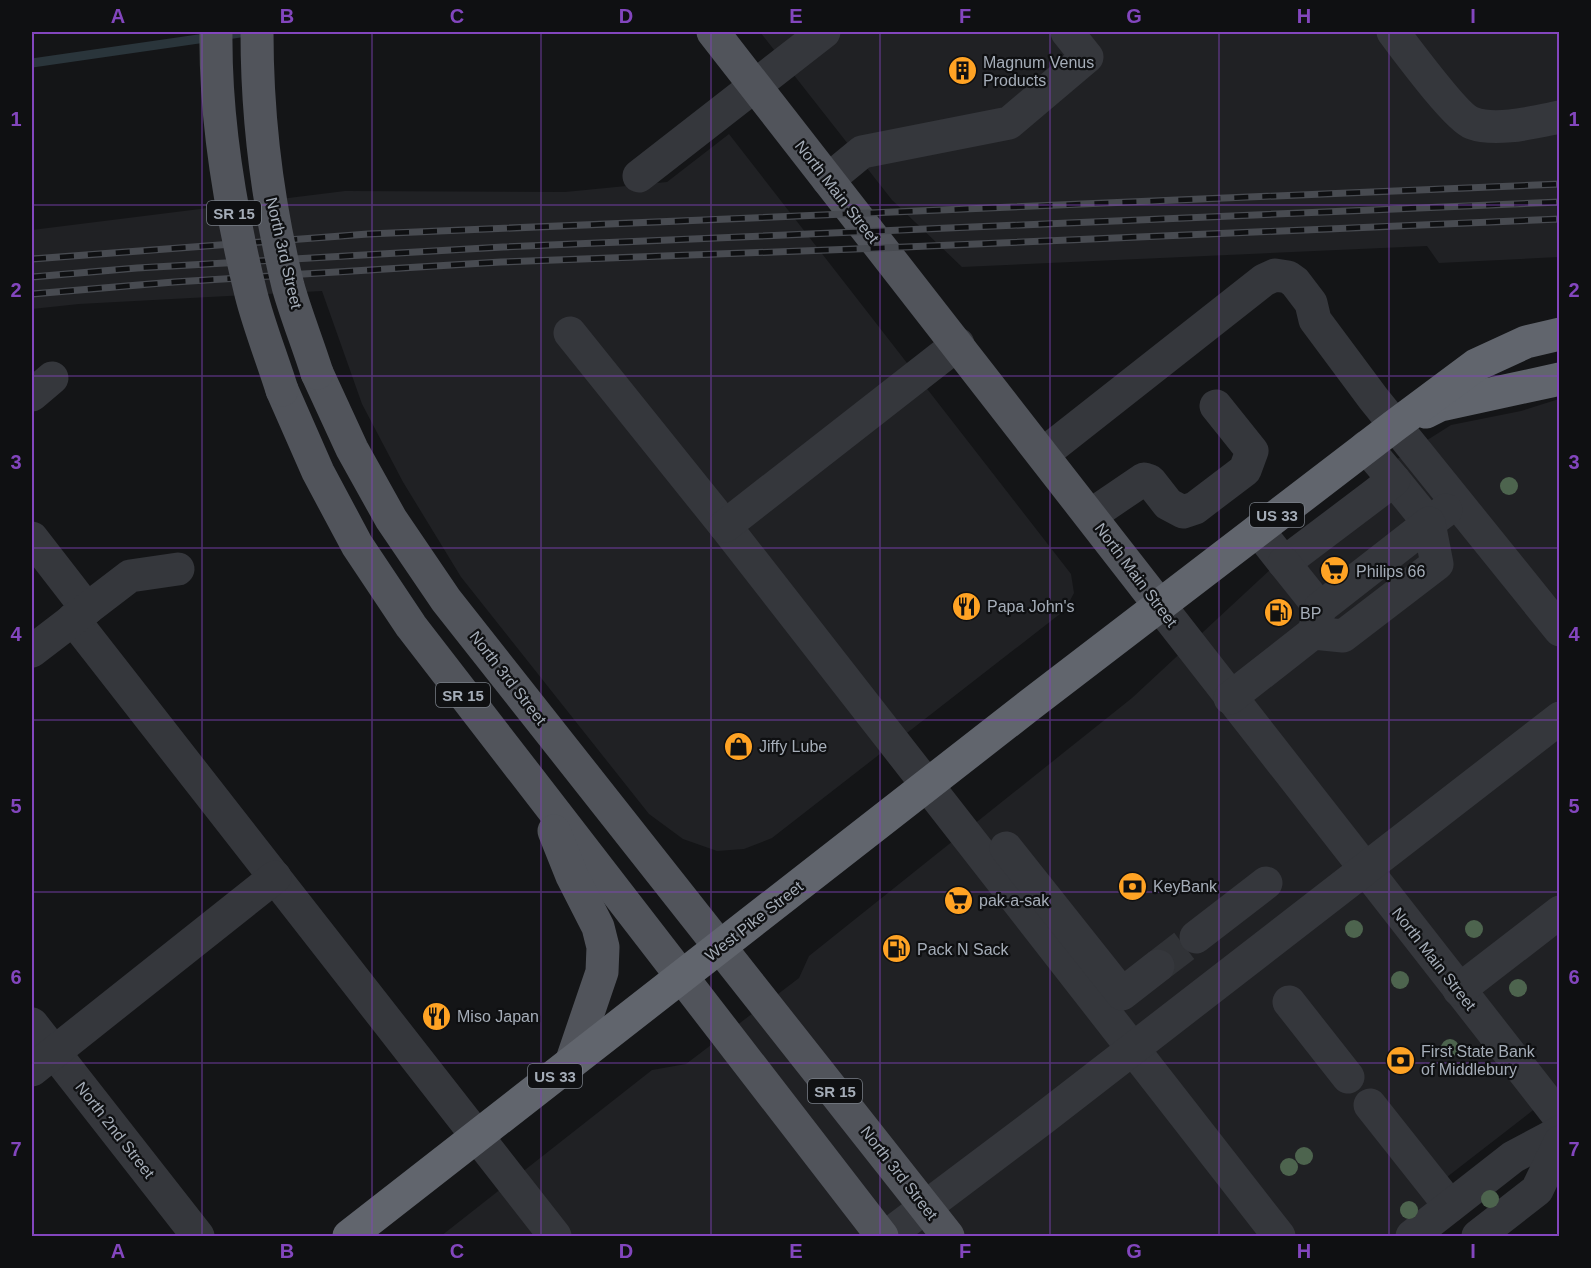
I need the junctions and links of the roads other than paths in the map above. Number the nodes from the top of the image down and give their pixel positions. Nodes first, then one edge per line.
1 (216, 32) edge
2 (256, 32) edge
3 (713, 32) edge
4 (824, 32) edge
5 (1067, 32) edge
6 (1393, 32) edge
7 (755, 86) junction
8 (1560, 117) edge
9 (639, 176) dead end
10 (828, 180) junction
11 (570, 333) dead end
12 (1560, 334) edge
13 (958, 344) junction
14 (1560, 379) edge
15 (1216, 406) dead end
16 (1394, 426) junction
17 (1366, 447) junction
18 (1043, 454) junction
19 (1394, 480) junction
20 (1456, 502) junction
21 (1091, 515) junction
22 (1429, 523) junction
23 (725, 526) junction
24 (1258, 530) junction
25 (32, 538) edge
26 (1284, 563) junction
27 (178, 569) dead end
28 (1160, 606) junction
29 (80, 614) junction
30 (1317, 621) junction
31 (1560, 630) edge
32 (32, 651) edge
33 (1230, 698) junction
34 (1560, 718) edge
35 (928, 786) junction
36 (538, 793) junction
37 (1006, 848) dead end
38 (1364, 870) junction
39 (275, 877) junction
40 (1266, 883) dead end
41 (1560, 912) edge
42 (1196, 937) tunnel mouth
43 (720, 947) junction
44 (1158, 966) tunnel mouth
45 (681, 978) junction
46 (1459, 990) junction
47 (1289, 1002) dead end
48 (32, 1024) edge
49 (1133, 1048) junction
50 (42, 1061) edge
51 (571, 1063) junction
52 (1348, 1077) dead end
53 (1370, 1106) dead end
54 (1560, 1118) edge
55 (1560, 1132) edge
56 (477, 1136) junction
57 (1560, 1142) edge
58 (1450, 1206) junction
59 (925, 1207) junction
60 (198, 1236) edge
61 (349, 1236) edge
62 (555, 1236) edge
63 (882, 1236) edge
64 (887, 1236) edge
65 (948, 1236) edge
66 (1280, 1236) edge
67 (1412, 1236) edge
68 (1478, 1236) edge

1 - 36 main road, SR 15, bridge
2 - 43 main road, North 3rd Street / SR 15, bridge
3 - 7 main road, North Main Street
4 - 7 street
5 - 10 street
6 - 8 street
7 - 9 street
7 - 10 main road, North Main Street
10 - 13 main road, North Main Street
11 - 23 street
12 - 16 highway, US 33
13 - 18 main road, North Main Street
13 - 23 street
14 - 16 highway, US 33
15 - 21 street
16 - 17 highway, US 33
16 - 18 street
16 - 20 street
17 - 19 street
17 - 24 highway, US 33
18 - 21 main road, North Main Street
19 - 22 street
19 - 26 street
20 - 22 street
20 - 31 street
21 - 28 main road, North Main Street
22 - 30 street
23 - 35 street
24 - 26 street
24 - 28 highway, US 33
25 - 29 street
26 - 30 street
27 - 29 street
28 - 33 street, North Main Street
28 - 35 highway, West Pike Street / US 33
29 - 32 street
29 - 39 street
30 - 33 street
33 - 38 street, North Main Street
34 - 38 street
35 - 43 highway, West Pike Street / US 33
35 - 49 street
36 - 45 main road, SR 15
36 - 51 main road
37 - 44 street
38 - 46 street, North Main Street
38 - 49 street
39 - 50 street
39 - 56 street
40 - 42 street
41 - 46 street
43 - 45 highway, West Pike Street / US 33
43 - 59 main road, North 3rd Street / SR 15
45 - 51 highway, West Pike Street / US 33
45 - 63 main road, SR 15
46 - 54 street, North Main Street
47 - 52 street
48 - 50 street, North 2nd Street
49 - 59 street
49 - 66 street
50 - 60 street, North 2nd Street
51 - 56 highway, West Pike Street / US 33
53 - 58 street
55 - 58 street
56 - 61 highway, West Pike Street / US 33
56 - 62 street
57 - 68 street
58 - 67 street
59 - 64 street
59 - 65 main road, North 3rd Street / SR 15

